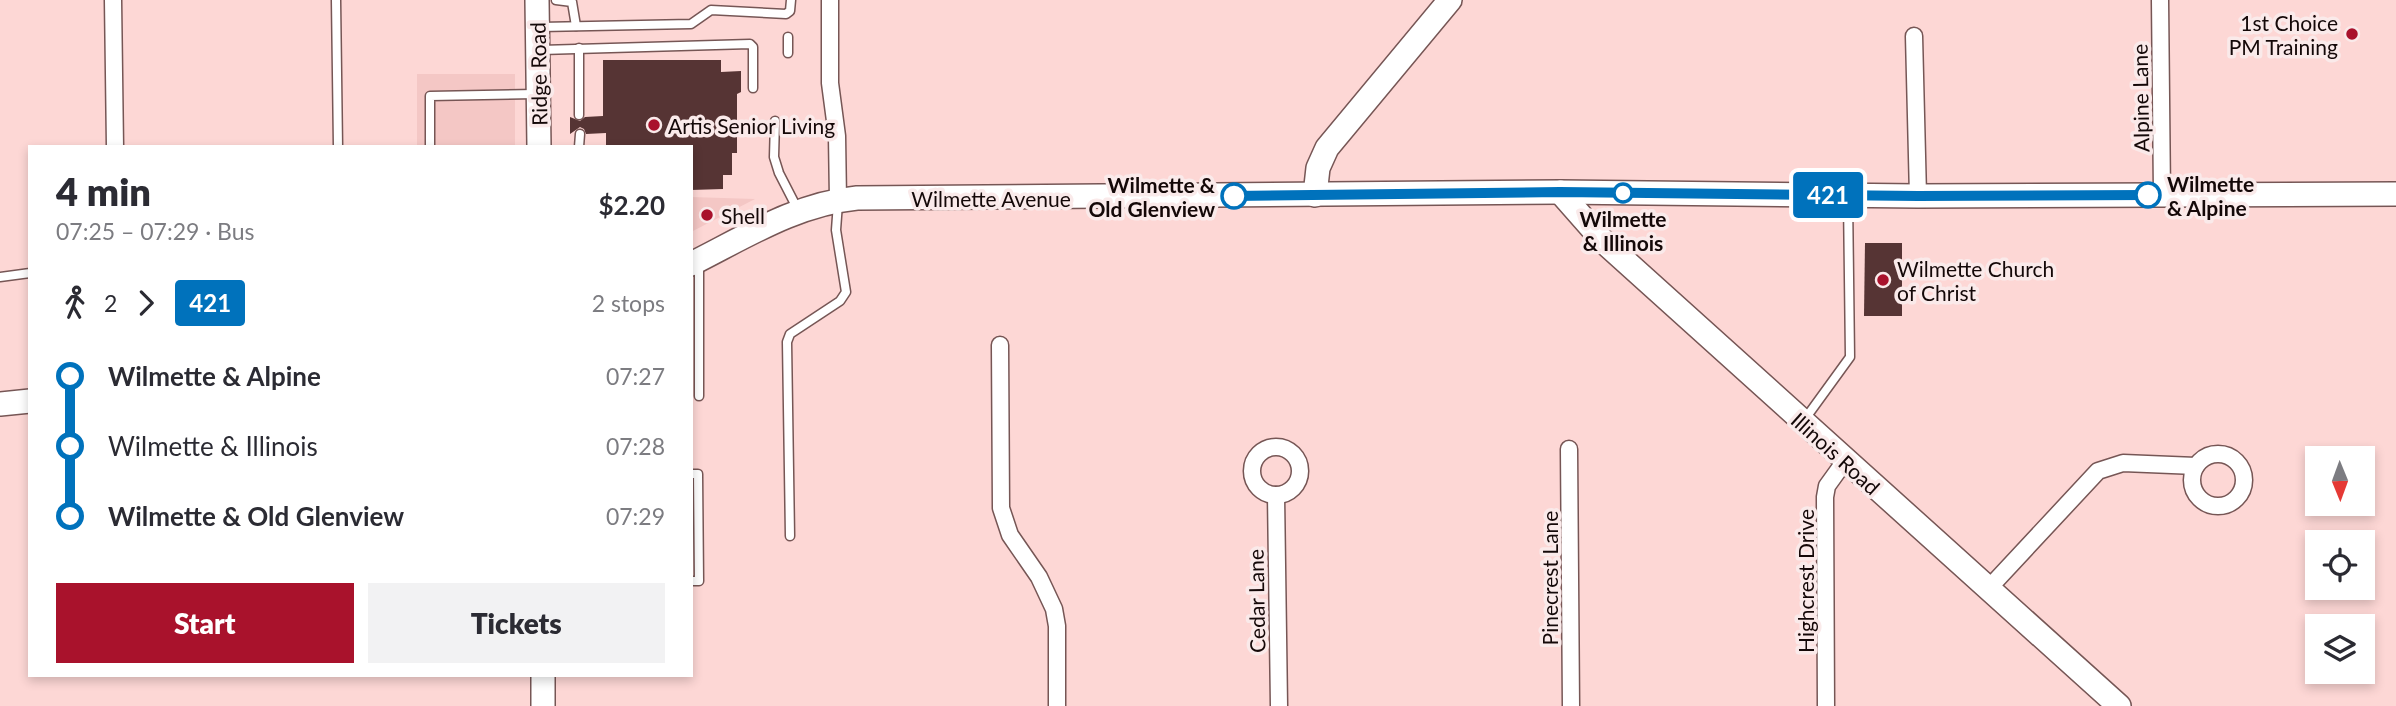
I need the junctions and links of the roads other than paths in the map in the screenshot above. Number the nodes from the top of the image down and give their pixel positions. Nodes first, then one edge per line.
1 (113, 0) edge
2 (336, 0) edge
3 (537, 0) edge
4 (556, 0) edge
5 (791, 0) edge
6 (830, 0) edge
7 (1450, 0) edge
8 (2160, 0) edge
9 (576, 26) junction
10 (538, 27) junction
11 (1914, 36) dead end
12 (788, 37) dead end
13 (579, 48) junction
14 (538, 51) junction
15 (788, 53) dead end
16 (753, 88) dead end
17 (538, 94) junction
18 (579, 115) dead end
19 (775, 121) dead end
20 (580, 134) dead end
21 (115, 145) edge
22 (338, 145) edge
23 (430, 145) edge
24 (539, 145) edge
25 (579, 145) edge
26 (1560, 192) junction
27 (2396, 194) edge
28 (1315, 195) junction
29 (1848, 195) junction
30 (2162, 195) junction
31 (1918, 196) junction
32 (838, 200) junction
33 (799, 211) junction
34 (695, 262) edge
35 (28, 273) edge
36 (0, 277) edge
37 (695, 316) edge
38 (1000, 345) dead end
39 (699, 396) dead end
40 (28, 401) edge
41 (0, 404) edge
42 (1802, 422) junction
43 (1569, 449) dead end
44 (1845, 461) junction
45 (2196, 466) dead end
46 (693, 474) edge
47 (1276, 495) dead end
48 (790, 536) dead end
49 (693, 581) edge
50 (1989, 588) junction
51 (543, 677) edge
52 (543, 706) edge
53 (1057, 706) edge
54 (1279, 706) edge
55 (1571, 706) edge
56 (1826, 706) edge
57 (2119, 706) edge

1 - 21 street
2 - 22 lane
3 - 10 street, Ridge Road
4 - 9 lane
5 - 9 lane
6 - 32 street
7 - 28 street
8 - 30 street, Alpine Lane
9 - 10 lane
10 - 14 street, Ridge Road
11 - 31 street
12 - 15 lane
13 - 14 lane
13 - 16 lane
13 - 18 lane
14 - 17 street, Ridge Road
17 - 23 lane
17 - 24 street, Ridge Road
19 - 33 lane
20 - 25 lane
26 - 28 street, Wilmette Avenue
26 - 29 street, Wilmette Avenue
26 - 42 street, Illinois Road
27 - 30 street, Wilmette Avenue
28 - 32 street, Wilmette Avenue
29 - 31 street, Wilmette Avenue
29 - 42 lane
30 - 31 street, Wilmette Avenue
32 - 33 street, Wilmette Avenue
32 - 48 lane
33 - 34 street, Wilmette Avenue
34 - 37 lane
35 - 36 lane
37 - 39 lane
38 - 53 street
40 - 41 street
42 - 44 street, Illinois Road
43 - 55 street, Pinecrest Lane
44 - 50 street, Illinois Road
44 - 56 street, Highcrest Drive
45 - 50 street
46 - 49 lane
47 - 54 street, Cedar Lane
50 - 57 street, Illinois Road
51 - 52 street

